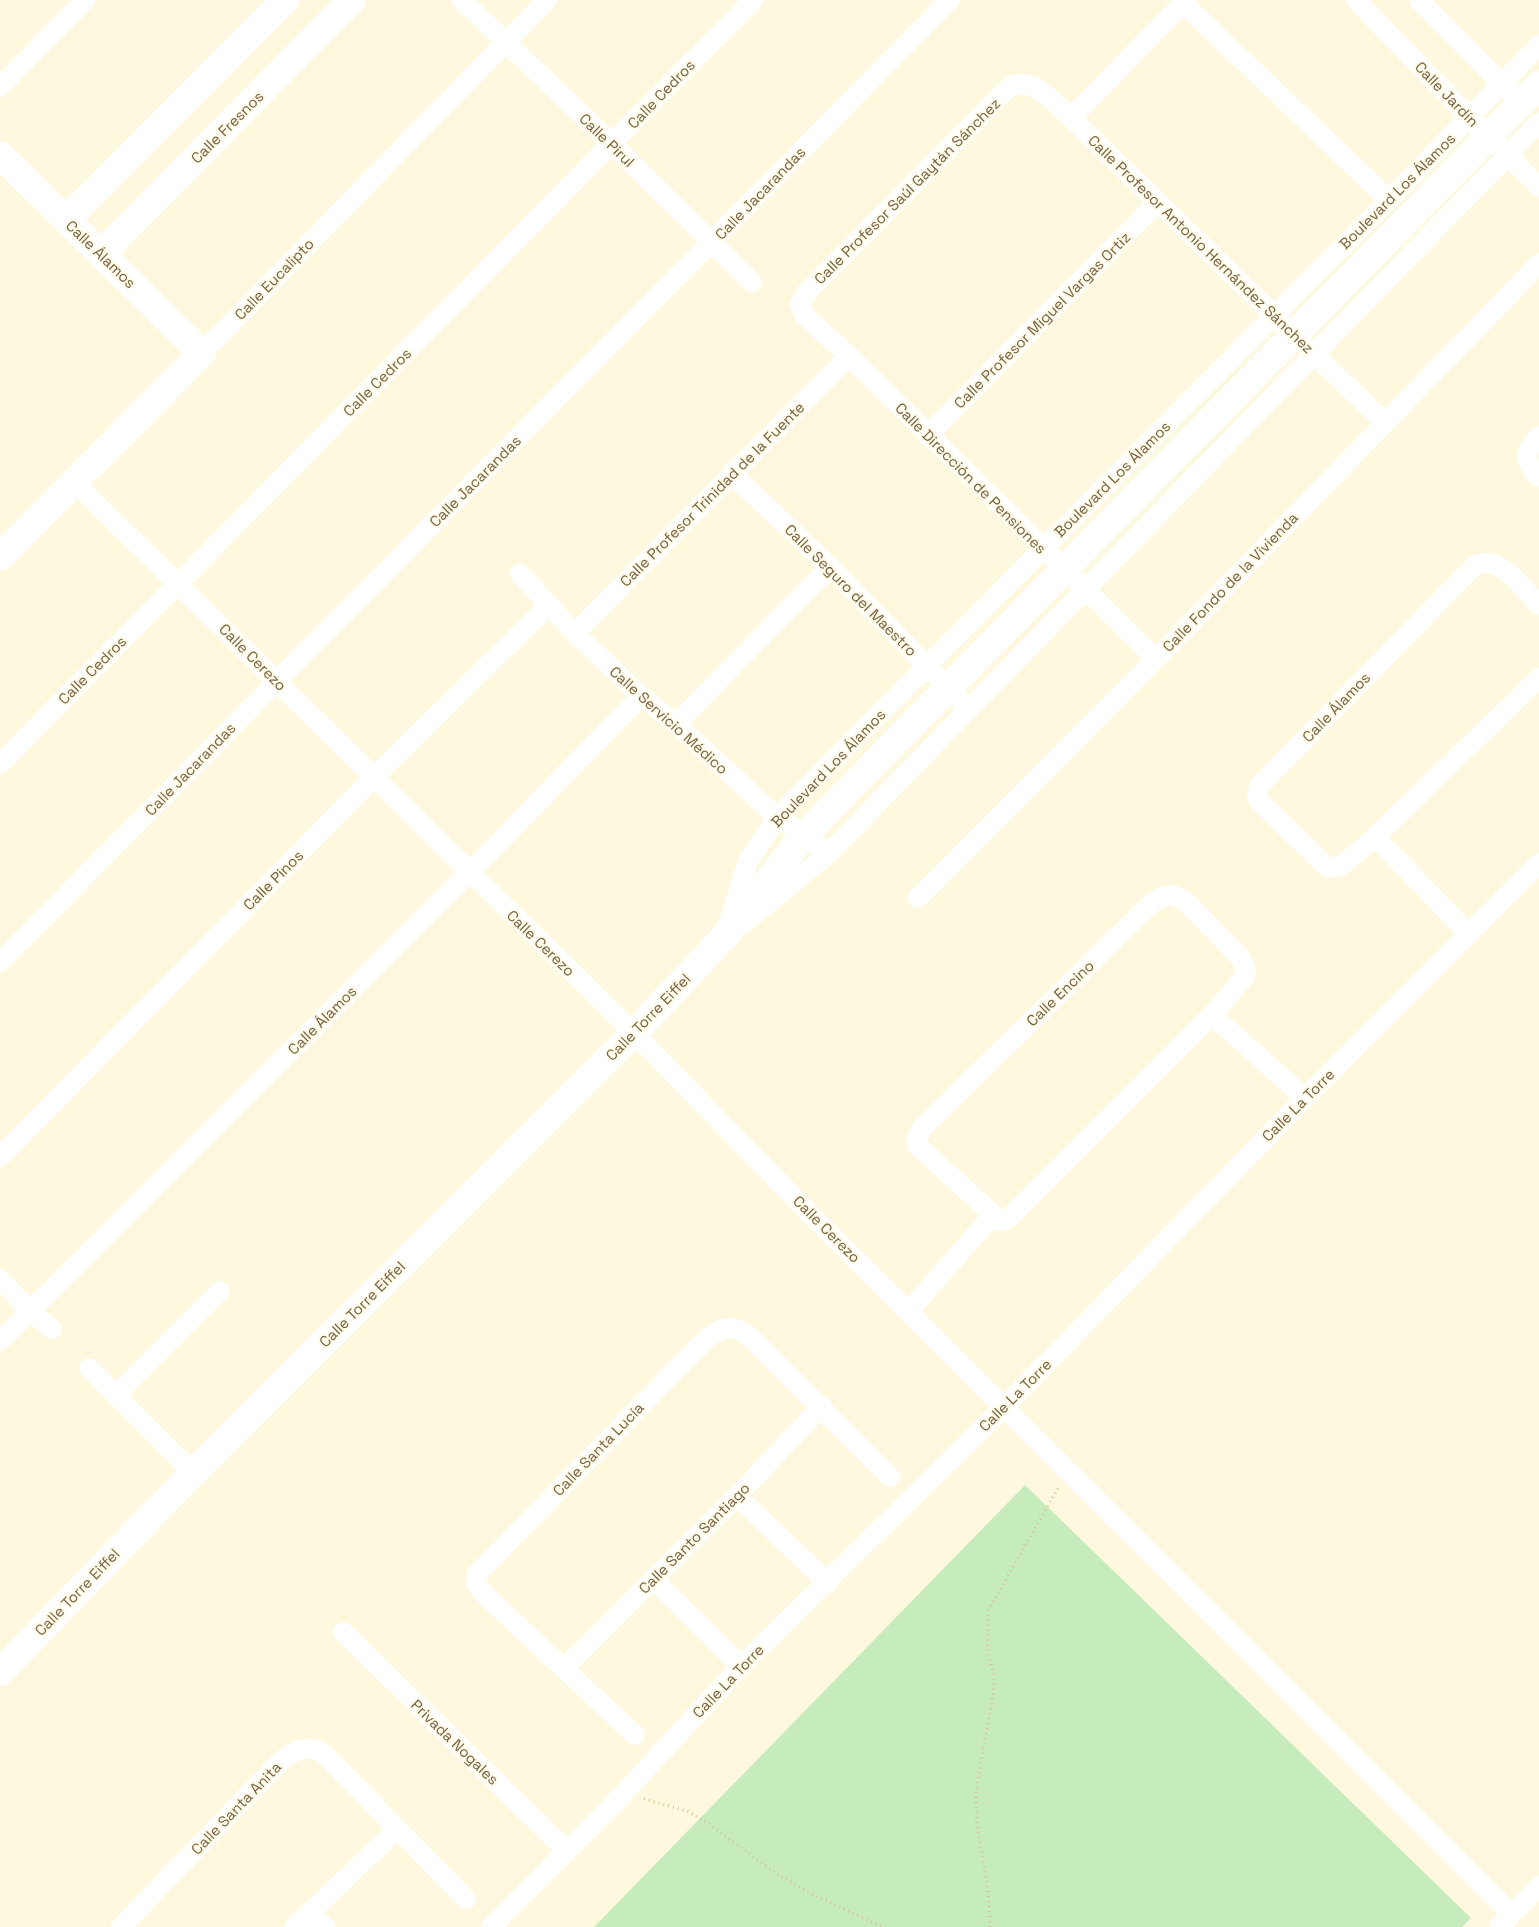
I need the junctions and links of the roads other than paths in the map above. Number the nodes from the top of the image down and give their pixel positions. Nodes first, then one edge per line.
1 (85, 0) edge
2 (285, 0) edge
3 (352, 0) edge
4 (462, 0) edge
5 (547, 0) edge
6 (752, 0) edge
7 (950, 0) edge
8 (1356, 0) edge
9 (1419, 0) edge
10 (1184, 2) edge
11 (505, 43) junction
12 (1539, 45) edge
13 (1502, 84) junction
14 (0, 86) edge
15 (1008, 88) joint
16 (1535, 108) edge
17 (1470, 117) junction
18 (1072, 118) junction
19 (1490, 137) junction
20 (612, 144) junction
21 (0, 155) edge
22 (1509, 156) junction
23 (1539, 187) edge
24 (1390, 200) junction
25 (1157, 204) junction
26 (66, 220) junction
27 (711, 243) junction
28 (101, 254) junction
29 (1539, 264) edge
30 (752, 282) dead end
31 (806, 293) joint
32 (1273, 316) junction
33 (1294, 336) junction
34 (202, 353) junction
35 (1314, 355) junction
36 (849, 356) junction
37 (1385, 423) junction
38 (928, 436) junction
39 (1534, 441) edge
40 (731, 473) junction
41 (1539, 477) edge
42 (74, 482) junction
43 (1043, 548) junction
44 (0, 557) edge
45 (830, 567) junction
46 (1064, 569) junction
47 (520, 574) dead end
48 (178, 583) junction
49 (1086, 589) junction
50 (549, 605) junction
51 (1539, 605) edge
52 (575, 633) junction
53 (1156, 658) junction
54 (928, 666) junction
55 (1539, 678) edge
56 (276, 680) junction
57 (949, 689) junction
58 (641, 696) junction
59 (969, 709) junction
60 (676, 724) junction
61 (0, 764) edge
62 (374, 778) junction
63 (777, 818) junction
64 (804, 835) junction
65 (1375, 837) junction
66 (829, 853) junction
67 (1539, 863) edge
68 (469, 873) junction
69 (918, 898) dead end
70 (1468, 934) junction
71 (724, 937) junction
72 (0, 962) edge
73 (1212, 1016) junction
74 (634, 1033) junction
75 (1305, 1098) junction
76 (0, 1157) edge
77 (992, 1216) junction
78 (0, 1279) edge
79 (220, 1291) dead end
80 (30, 1311) junction
81 (909, 1311) junction
82 (52, 1330) dead end
83 (0, 1341) edge
84 (89, 1368) dead end
85 (116, 1395) junction
86 (822, 1406) junction
87 (1004, 1407) junction
88 (193, 1473) junction
89 (890, 1477) dead end
90 (738, 1496) junction
91 (653, 1579) junction
92 (828, 1583) junction
93 (343, 1632) dead end
94 (741, 1666) junction
95 (565, 1667) junction
96 (0, 1672) edge
97 (635, 1735) dead end
98 (396, 1830) junction
99 (567, 1851) junction
100 (1539, 1886) edge
101 (466, 1900) dead end
102 (310, 1912) junction
103 (1506, 1921) edge
104 (121, 1927) edge
105 (295, 1927) edge
106 (325, 1927) edge
107 (491, 1927) edge

1 - 14 street
2 - 26 street
3 - 28 street, Calle Fresnos
4 - 11 street, Calle Pirul
5 - 11 street, Calle Eucalipto
6 - 20 street, Calle Cedros
7 - 27 street, Calle Jacarandas
8 - 17 street, Calle Jardín
9 - 13 street
10 - 18 street
10 - 24 street
11 - 20 street, Calle Pirul
11 - 34 street, Calle Eucalipto
12 - 13 street, Boulevard Los Álamos
13 - 16 street
13 - 17 street, Boulevard Los Álamos
15 - 18 street, Calle Profesor Antonio Hernández Sánchez
15 - 31 street, Calle Profesor Saúl Gaytán Sánchez
16 - 19 street, Boulevard Los Álamos
16 - 22 street
17 - 19 street, Calle Jardín
17 - 24 street, Boulevard Los Álamos
18 - 25 street, Calle Profesor Antonio Hernández Sánchez
19 - 22 street, Calle Jardín
19 - 33 street, Boulevard Los Álamos
20 - 27 street, Calle Pirul
20 - 48 street, Calle Cedros
21 - 26 street, Calle Álamos
22 - 23 street, Calle Jardín
22 - 35 street
24 - 32 street, Boulevard Los Álamos
25 - 32 street, Calle Profesor Antonio Hernández Sánchez
25 - 38 street, Calle Profesor Miguel Vargas Ortiz
26 - 28 street, Calle Álamos
27 - 30 street, Calle Pirul
27 - 56 street, Calle Jacarandas
28 - 34 street, Calle Álamos
29 - 37 street, Calle Fondo de la Vivienda
31 - 36 street, Calle Dirección de Pensiones
32 - 33 street, Calle Profesor Antonio Hernández Sánchez
32 - 43 street, Boulevard Los Álamos
33 - 35 street, Calle Profesor Antonio Hernández Sánchez
33 - 46 street, Boulevard Los Álamos
34 - 42 street, Calle Eucalipto
35 - 37 street, Calle Profesor Antonio Hernández Sánchez
35 - 49 street
36 - 38 street, Calle Dirección de Pensiones
36 - 40 street, Calle Profesor Trinidad de la Fuente
37 - 53 street, Calle Fondo de la Vivienda
38 - 43 street, Calle Dirección de Pensiones
39 - 41 street
40 - 45 street, Calle Seguro del Maestro
40 - 52 street, Calle Profesor Trinidad de la Fuente
42 - 44 street, Calle Eucalipto
42 - 48 street, Calle Cerezo
43 - 46 street, Calle Dirección de Pensiones
43 - 54 street, Boulevard Los Álamos
45 - 54 street, Calle Seguro del Maestro
45 - 60 street
46 - 49 street, Calle Dirección de Pensiones
46 - 57 street, Boulevard Los Álamos
47 - 50 street, Calle Servicio Médico
48 - 56 street, Calle Cerezo
48 - 61 street, Calle Cedros
49 - 53 street, Calle Dirección de Pensiones
49 - 59 street
50 - 52 street, Calle Servicio Médico
50 - 62 street, Calle Pinos
51 - 65 street, Calle Álamos
52 - 58 street, Calle Servicio Médico
53 - 69 street, Calle Fondo de la Vivienda
54 - 57 street, Calle Seguro del Maestro
54 - 63 street, Boulevard Los Álamos
55 - 65 street, Calle Álamos
56 - 62 street, Calle Cerezo
56 - 72 street, Calle Jacarandas
57 - 59 street, Calle Seguro del Maestro
57 - 64 street, Boulevard Los Álamos
58 - 60 street, Calle Servicio Médico
58 - 68 street, Calle Álamos
59 - 66 street
60 - 63 street, Calle Servicio Médico
62 - 68 street, Calle Cerezo
62 - 76 street, Calle Pinos
63 - 64 street, Calle Servicio Médico
63 - 71 street, Boulevard Los Álamos
64 - 66 street, Calle Servicio Médico
64 - 71 street, Boulevard Los Álamos
65 - 70 street
66 - 71 street
67 - 70 street, Calle La Torre
68 - 74 street, Calle Cerezo
68 - 80 street, Calle Álamos
70 - 75 street, Calle La Torre
71 - 74 street, Calle Torre Eiffel
73 - 75 street
73 - 77 street, Calle Encino
73 - 77 street, Calle Encino
74 - 81 street, Calle Cerezo
74 - 88 street, Calle Torre Eiffel
75 - 87 street, Calle La Torre
77 - 81 street
78 - 80 street
79 - 85 street
80 - 82 street
80 - 83 street, Calle Álamos
81 - 87 street, Calle Cerezo
84 - 85 street
85 - 88 street
86 - 89 street, Calle Santa Lucía
86 - 90 street, Calle Santo Santiago
86 - 95 street, Calle Santa Lucía
87 - 92 street, Calle La Torre
87 - 103 street, Calle Cerezo
88 - 96 street, Calle Torre Eiffel
90 - 91 street, Calle Santo Santiago
90 - 92 street
91 - 94 street
91 - 95 street, Calle Santo Santiago
92 - 94 street, Calle La Torre
93 - 99 street, Privada Nogales
94 - 99 street, Calle La Torre
95 - 97 street, Calle Santa Lucía
98 - 101 street, Calle Santa Anita
98 - 102 street
98 - 104 street, Calle Santa Anita
99 - 107 street, Calle La Torre
100 - 103 street
102 - 105 street
102 - 106 street

